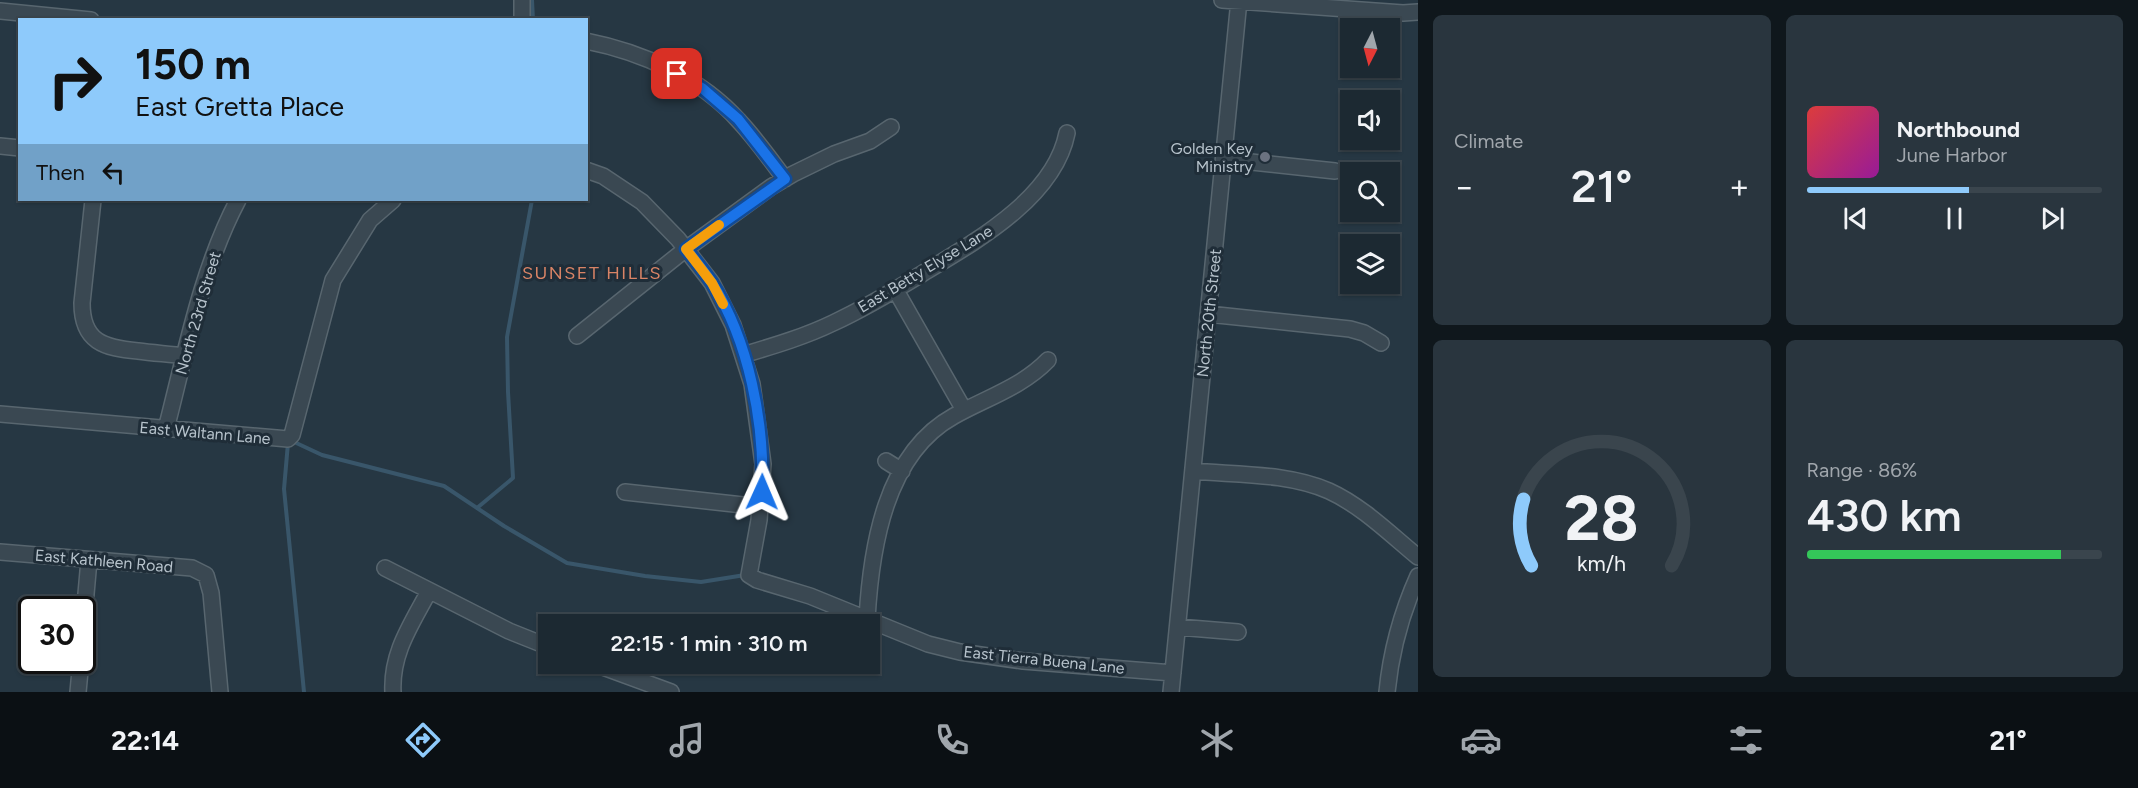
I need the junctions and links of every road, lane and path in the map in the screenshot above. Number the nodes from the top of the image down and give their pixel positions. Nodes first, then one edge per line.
1 (522, 0) edge
2 (1222, 0) edge
3 (1239, 1) edge
4 (0, 11) edge
5 (1418, 12) edge
6 (71, 18) edge
7 (522, 18) edge
8 (588, 41) edge
9 (891, 127) dead end
10 (1067, 134) dead end
11 (0, 146) edge
12 (18, 148) edge
13 (1224, 159) junction
14 (588, 171) edge
15 (1335, 171) dead end
16 (785, 179) junction
17 (93, 201) edge
18 (237, 201) edge
19 (392, 201) edge
20 (686, 249) junction
21 (895, 289) junction
22 (1208, 314) junction
23 (578, 336) dead end
24 (1381, 343) dead end
25 (743, 355) junction
26 (185, 356) junction
27 (1048, 360) dead end
28 (964, 410) junction
29 (0, 414) edge
30 (166, 429) junction
31 (886, 461) dead end
32 (902, 471) junction
33 (1193, 471) junction
34 (625, 492) dead end
35 (761, 507) junction
36 (0, 552) edge
37 (1418, 556) edge
38 (90, 560) junction
39 (385, 568) dead end
40 (1418, 576) edge
41 (429, 591) junction
42 (86, 596) edge
43 (855, 614) edge
44 (867, 614) edge
45 (880, 624) edge
46 (1178, 627) junction
47 (1238, 632) dead end
48 (538, 643) edge
49 (1173, 673) junction
50 (80, 674) edge
51 (622, 674) edge
52 (78, 692) edge
53 (220, 692) edge
54 (393, 692) edge
55 (671, 692) edge
56 (1171, 692) edge
57 (1388, 692) edge

1 - 7 street
2 - 3 street
3 - 5 street
3 - 13 street, North 20th Street
4 - 6 street
8 - 16 street
9 - 16 street
10 - 21 street, East Betty Elyse Lane
11 - 12 street
13 - 15 street
13 - 22 street, North 20th Street
14 - 20 street
16 - 20 street
17 - 26 street
18 - 26 street, North 23rd Street
19 - 30 street, East Waltann Lane
20 - 23 street
20 - 25 street
21 - 25 street, East Betty Elyse Lane
21 - 28 street
22 - 24 street
22 - 33 street, North 20th Street
25 - 35 street
26 - 30 street, North 23rd Street
27 - 28 street
28 - 32 street
29 - 30 street, East Waltann Lane
31 - 32 street
32 - 44 street
33 - 37 street
33 - 46 street, North 20th Street
34 - 35 street
35 - 43 street, East Tierra Buena Lane
36 - 38 street, East Kathleen Road
38 - 42 street
38 - 53 street, East Kathleen Road
39 - 41 street
40 - 57 street
41 - 48 street
41 - 54 street
45 - 49 street, East Tierra Buena Lane
46 - 47 street
46 - 49 street, North 20th Street
49 - 56 street, North 20th Street
50 - 52 street
51 - 55 street

